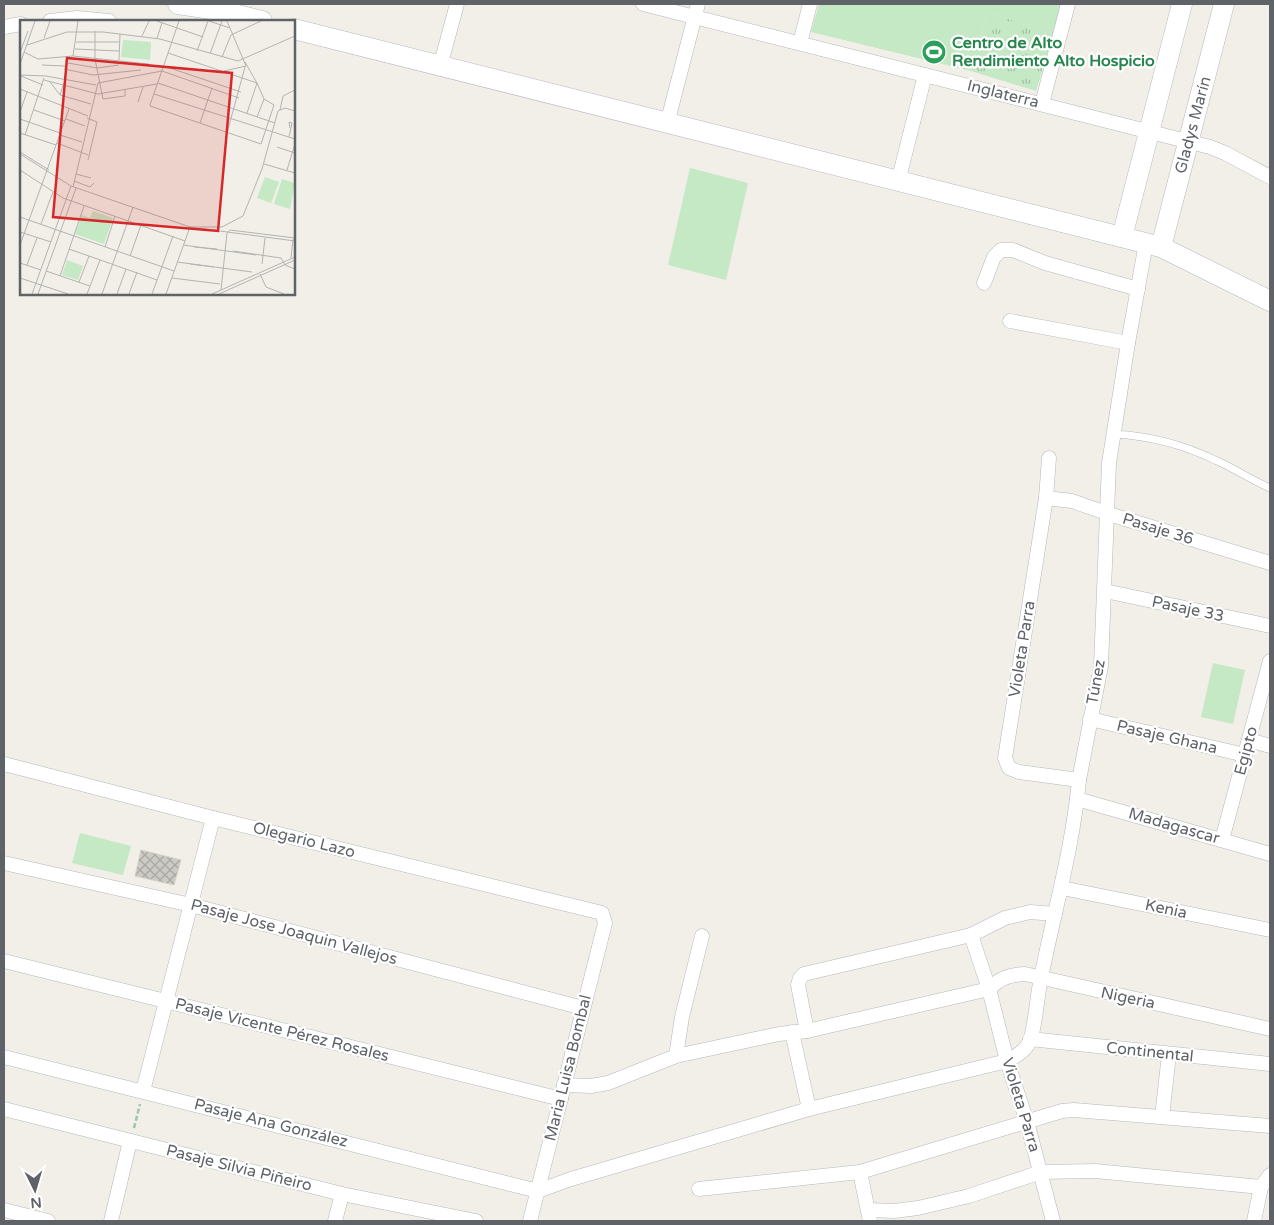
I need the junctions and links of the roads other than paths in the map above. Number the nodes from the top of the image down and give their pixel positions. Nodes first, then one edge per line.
1 (178, 4) edge
2 (457, 4) edge
3 (643, 4) edge
4 (810, 4) edge
5 (1068, 4) edge
6 (1182, 4) edge
7 (1224, 4) edge
8 (697, 10) edge
9 (215, 12) edge
10 (59, 20) edge
11 (98, 20) edge
12 (257, 20) edge
13 (20, 24) edge
14 (4, 27) edge
15 (295, 30) edge
16 (800, 43) junction
17 (440, 67) junction
18 (925, 75) junction
19 (1042, 104) junction
20 (667, 124) junction
21 (1149, 131) junction
22 (1188, 141) junction
23 (1270, 177) edge
24 (898, 182) junction
25 (1122, 237) junction
26 (1154, 245) junction
27 (984, 283) dead end
28 (1138, 289) junction
29 (1270, 301) edge
30 (1010, 321) dead end
31 (1128, 343) junction
32 (1114, 434) junction
33 (1049, 458) dead end
34 (1270, 488) edge
35 (1046, 498) junction
36 (1108, 514) junction
37 (1270, 562) edge
38 (1105, 591) junction
39 (1270, 626) edge
40 (1270, 661) edge
41 (1090, 719) junction
42 (1249, 740) junction
43 (1270, 746) edge
44 (1245, 755) junction
45 (4, 764) edge
46 (1079, 780) junction
47 (1077, 799) junction
48 (213, 818) junction
49 (1222, 840) junction
50 (1270, 854) edge
51 (4, 863) edge
52 (1062, 888) junction
53 (190, 905) junction
54 (1056, 914) junction
55 (604, 915) joint
56 (1270, 930) edge
57 (971, 935) junction
58 (702, 936) dead end
59 (4, 961) edge
60 (1041, 978) junction
61 (989, 989) junction
62 (165, 1001) junction
63 (583, 1008) junction
64 (1270, 1029) edge
65 (807, 1031) junction
66 (792, 1032) junction
67 (1030, 1039) junction
68 (1169, 1054) junction
69 (676, 1056) junction
70 (4, 1057) edge
71 (1007, 1061) junction
72 (1270, 1064) edge
73 (564, 1085) junction
74 (143, 1091) junction
75 (561, 1098) junction
76 (4, 1109) edge
77 (809, 1109) junction
78 (1162, 1117) junction
79 (1027, 1122) junction
80 (1270, 1126) edge
81 (130, 1141) junction
82 (860, 1172) junction
83 (1041, 1172) junction
84 (1270, 1175) edge
85 (1261, 1186) junction
86 (699, 1189) dead end
87 (538, 1191) junction
88 (342, 1194) junction
89 (4, 1210) edge
90 (869, 1215) edge
91 (48, 1221) edge
92 (111, 1221) edge
93 (335, 1221) edge
94 (476, 1221) edge
95 (530, 1221) edge
96 (1053, 1221) edge
97 (1254, 1221) edge

1 - 9 street
2 - 17 street
3 - 8 street, Inglaterra
4 - 16 street
5 - 19 street
6 - 21 street
7 - 22 street, Gladys Marín
8 - 16 street, Inglaterra
8 - 20 street
9 - 12 street
10 - 11 street
13 - 14 street
15 - 17 street
16 - 18 street, Inglaterra
17 - 20 street
18 - 19 street, Inglaterra
18 - 24 street
19 - 21 street, Inglaterra
20 - 24 street
21 - 22 street, Inglaterra
21 - 25 street
22 - 23 street, Inglaterra
22 - 26 street, Gladys Marín
24 - 25 street
25 - 26 street
26 - 28 street, Túnez
26 - 29 street
27 - 28 street
28 - 31 street, Túnez
30 - 31 street
31 - 32 street, Túnez
32 - 34 lane
32 - 36 street, Túnez
33 - 35 street, Violeta Parra
35 - 36 street, Pasaje 36
35 - 46 street, Violeta Parra
36 - 37 street, Pasaje 36
36 - 38 street, Túnez
38 - 39 street, Pasaje 33
38 - 41 street, Túnez
40 - 42 street, Egipto
41 - 44 street, Pasaje Ghana
41 - 46 street, Túnez
42 - 43 street
42 - 44 street, Egipto
44 - 49 street, Egipto
45 - 48 street, Olegario Lazo
46 - 47 street, Túnez
47 - 49 street, Madagascar
47 - 52 street, Túnez
48 - 53 street
48 - 55 street, Olegario Lazo
49 - 50 street, Madagascar
51 - 53 street, Pasaje Jose Joaquin Vallejos
52 - 54 street, Túnez
52 - 56 street, Kenia
53 - 62 street
53 - 63 street, Pasaje Jose Joaquin Vallejos
54 - 57 street
54 - 60 street, Túnez
55 - 63 street, Maria Luisa Bombal
57 - 61 street, Violeta Parra
57 - 65 street
58 - 69 street
59 - 62 street, Pasaje Vicente Pérez Rosales
60 - 61 street, Nigeria
60 - 64 street, Nigeria
60 - 67 street, Túnez
61 - 65 street
61 - 71 street, Violeta Parra
62 - 74 street
62 - 75 street, Pasaje Vicente Pérez Rosales
63 - 73 street, Maria Luisa Bombal
65 - 66 street
66 - 69 street
66 - 77 street
67 - 68 street, Continental
67 - 71 street
68 - 72 street, Continental
68 - 78 street
69 - 73 street
70 - 74 street, Pasaje Ana González
71 - 77 street
71 - 79 street, Violeta Parra
73 - 75 street, Maria Luisa Bombal
74 - 87 street, Pasaje Ana González
75 - 87 street, Maria Luisa Bombal
76 - 81 street, Pasaje Silvia Piñeiro
77 - 87 street
78 - 79 street
78 - 80 street
79 - 82 street
79 - 83 street, Violeta Parra
81 - 88 street, Pasaje Silvia Piñeiro
81 - 92 street
82 - 86 street
82 - 90 street
83 - 85 street
83 - 90 street
83 - 96 street, Violeta Parra
84 - 85 street
85 - 97 street
87 - 95 street, Maria Luisa Bombal
88 - 93 street
88 - 94 street, Pasaje Silvia Piñeiro
89 - 91 street

